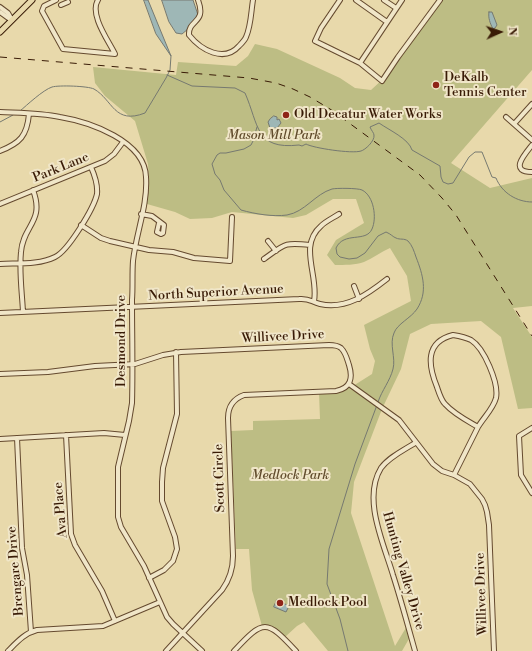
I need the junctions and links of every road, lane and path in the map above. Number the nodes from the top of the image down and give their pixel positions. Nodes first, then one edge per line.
1 (32, 0) edge
2 (56, 0) edge
3 (98, 0) edge
4 (198, 0) edge
5 (253, 0) edge
6 (340, 0) edge
7 (356, 0) edge
8 (384, 0) edge
9 (402, 0) edge
10 (440, 0) edge
11 (0, 7) edge
12 (396, 8) junction
13 (0, 12) edge
14 (12, 20) junction
15 (387, 22) junction
16 (0, 32) edge
17 (360, 63) junction
18 (532, 104) edge
19 (0, 112) edge
20 (29, 114) junction
21 (506, 117) dead end
22 (514, 124) junction
23 (532, 140) edge
24 (123, 142) junction
25 (532, 145) edge
26 (0, 151) edge
27 (91, 167) junction
28 (532, 172) edge
29 (33, 190) junction
30 (0, 204) edge
31 (141, 214) junction
32 (339, 214) dead end
33 (232, 217) dead end
34 (160, 223) dead end
35 (81, 225) junction
36 (268, 241) dead end
37 (310, 245) junction
38 (135, 246) junction
39 (276, 251) junction
40 (264, 260) dead end
41 (21, 263) junction
42 (0, 264) edge
43 (387, 279) dead end
44 (354, 286) dead end
45 (359, 299) junction
46 (314, 301) junction
47 (132, 307) junction
48 (23, 312) junction
49 (0, 313) edge
50 (176, 352) junction
51 (132, 364) junction
52 (0, 374) edge
53 (349, 384) junction
54 (478, 427) junction
55 (532, 428) edge
56 (66, 435) junction
57 (125, 435) junction
58 (17, 438) junction
59 (0, 439) edge
60 (415, 443) junction
61 (454, 475) junction
62 (531, 491) edge
63 (149, 578) junction
64 (160, 602) junction
65 (115, 621) junction
66 (31, 632) junction
67 (183, 633) junction
68 (8, 651) edge
69 (166, 651) edge
70 (202, 651) edge
71 (234, 651) edge
72 (296, 651) edge
73 (415, 651) edge
74 (494, 651) edge

1 - 14 main road
2 - 3 street
4 - 5 street
6 - 17 street
7 - 15 street
8 - 12 street
9 - 12 street
10 - 17 street
11 - 14 street
12 - 15 street
13 - 14 street
14 - 16 main road
15 - 17 street
18 - 22 street
19 - 20 street, Desmond Drive
20 - 24 street, Desmond Drive
20 - 26 street
21 - 22 street
22 - 23 street
24 - 27 street, Park Lane
24 - 31 street, Desmond Drive
25 - 28 street
27 - 29 street, Park Lane
27 - 35 street
29 - 30 street, Park Lane
29 - 41 street
31 - 34 street
31 - 38 street, Desmond Drive
32 - 37 street
33 - 38 street
35 - 38 street
35 - 41 street
36 - 39 street
37 - 39 street
37 - 46 street
38 - 47 street, Desmond Drive
39 - 40 street
41 - 42 street
41 - 48 street
43 - 45 street, North Superior Avenue
44 - 45 street
45 - 46 street, North Superior Avenue
46 - 47 street, North Superior Avenue
47 - 48 street, North Superior Avenue
47 - 51 street, Desmond Drive
48 - 49 street, North Superior Avenue
50 - 51 street, Willivee Drive
50 - 53 street, Willivee Drive
50 - 63 street
51 - 52 street, Willivee Drive
51 - 57 street, Desmond Drive
53 - 60 street, Willivee Drive
53 - 67 street, Scott Circle
54 - 54 street
54 - 61 street
55 - 62 street
56 - 57 street
56 - 58 street
56 - 65 street, Ava Place
57 - 63 street, Desmond Drive
58 - 59 street
58 - 66 street, Brengare Drive
60 - 61 street, Willivee Drive
60 - 73 street, Hunting Valley Drive
61 - 74 street, Willivee Drive
63 - 64 street, Desmond Drive
64 - 65 street
64 - 67 street, Desmond Drive
65 - 66 street
66 - 68 street
67 - 69 street, Scott Circle
67 - 70 street, Desmond Drive
71 - 72 street

